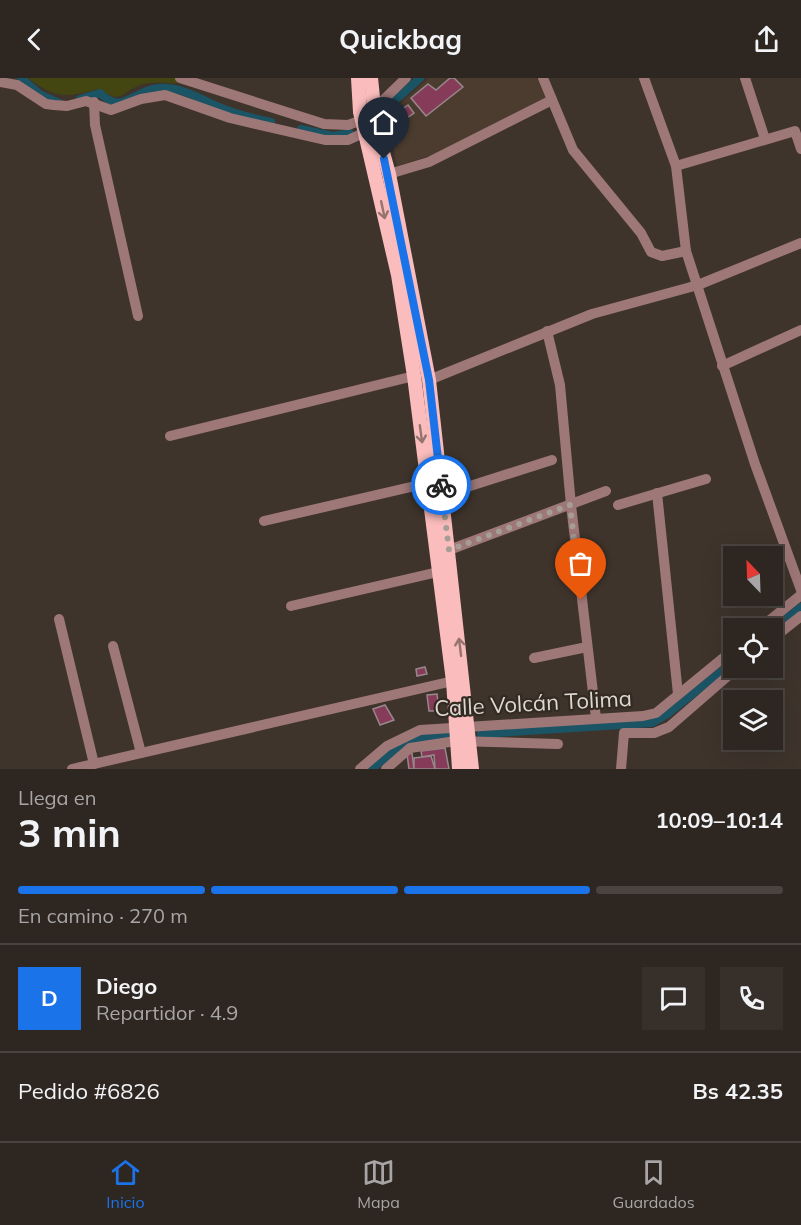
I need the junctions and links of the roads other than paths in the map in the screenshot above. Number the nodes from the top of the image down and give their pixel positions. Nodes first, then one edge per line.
1 (180, 78) edge
2 (358, 78) edge
3 (371, 78) edge
4 (406, 78) edge
5 (543, 78) edge
6 (644, 78) edge
7 (745, 78) edge
8 (0, 82) edge
9 (552, 100) junction
10 (94, 102) junction
11 (367, 120) junction
12 (765, 139) junction
13 (801, 149) edge
14 (676, 166) junction
15 (389, 174) junction
16 (801, 243) edge
17 (686, 251) junction
18 (698, 285) junction
19 (138, 316) dead end
20 (801, 330) edge
21 (547, 332) junction
22 (723, 366) junction
23 (414, 376) junction
24 (429, 380) junction
25 (170, 436) dead end
26 (552, 460) dead end
27 (706, 479) dead end
28 (428, 483) junction
29 (606, 491) dead end
30 (657, 493) junction
31 (442, 495) junction
32 (570, 505) junction
33 (618, 506) dead end
34 (264, 521) dead end
35 (449, 550) junction
36 (438, 572) junction
37 (801, 590) edge
38 (801, 595) edge
39 (291, 606) dead end
40 (801, 616) edge
41 (772, 618) edge
42 (59, 619) dead end
43 (783, 630) edge
44 (113, 646) dead end
45 (587, 647) junction
46 (534, 658) dead end
47 (723, 659) edge
48 (725, 678) edge
49 (453, 681) junction
50 (678, 694) junction
51 (596, 718) junction
52 (460, 732) junction
53 (470, 743) junction
54 (558, 744) dead end
55 (141, 753) junction
56 (94, 764) junction
57 (72, 769) edge
58 (360, 769) edge
59 (386, 769) edge
60 (459, 769) edge
61 (472, 769) edge
62 (621, 769) edge

1 - 11 street
2 - 11 main road
3 - 11 main road
4 - 11 street
5 - 9 street
6 - 14 street
7 - 12 street
8 - 10 street
9 - 15 street
9 - 17 street
10 - 11 street
10 - 19 street
11 - 15 main road
11 -> 23 main road
12 - 13 street
12 - 14 street
14 - 17 street
15 - 24 main road
16 - 18 street
17 - 18 street
18 - 21 street
18 - 22 street
20 - 22 street
21 - 24 street
21 - 32 street
22 - 37 street
23 - 25 street
23 -> 28 main road
24 - 31 main road
26 - 31 street
27 - 30 street
28 - 34 street
28 - 36 main road
29 - 32 street
30 - 33 street
30 - 50 street
31 - 35 main road
32 - 35 street
32 - 45 street
52 -> 35 main road
36 - 39 street
36 - 49 main road
38 - 41 street
40 - 43 street
42 - 56 street
44 - 55 street
45 - 46 street
45 - 51 street
47 - 50 street, Calle Volcán Tolima
48 - 62 street, Calle Volcán Tolima
49 - 52 main road
49 - 55 street
50 - 51 street, Calle Volcán Tolima
51 - 52 street, Calle Volcán Tolima
52 - 53 main road
52 - 58 street, Calle Volcán Tolima
52 - 59 street, Calle Volcán Tolima
52 - 60 main road
53 - 54 street, Calle Volcán Tolima
53 - 61 main road
55 - 56 street
56 - 57 street

